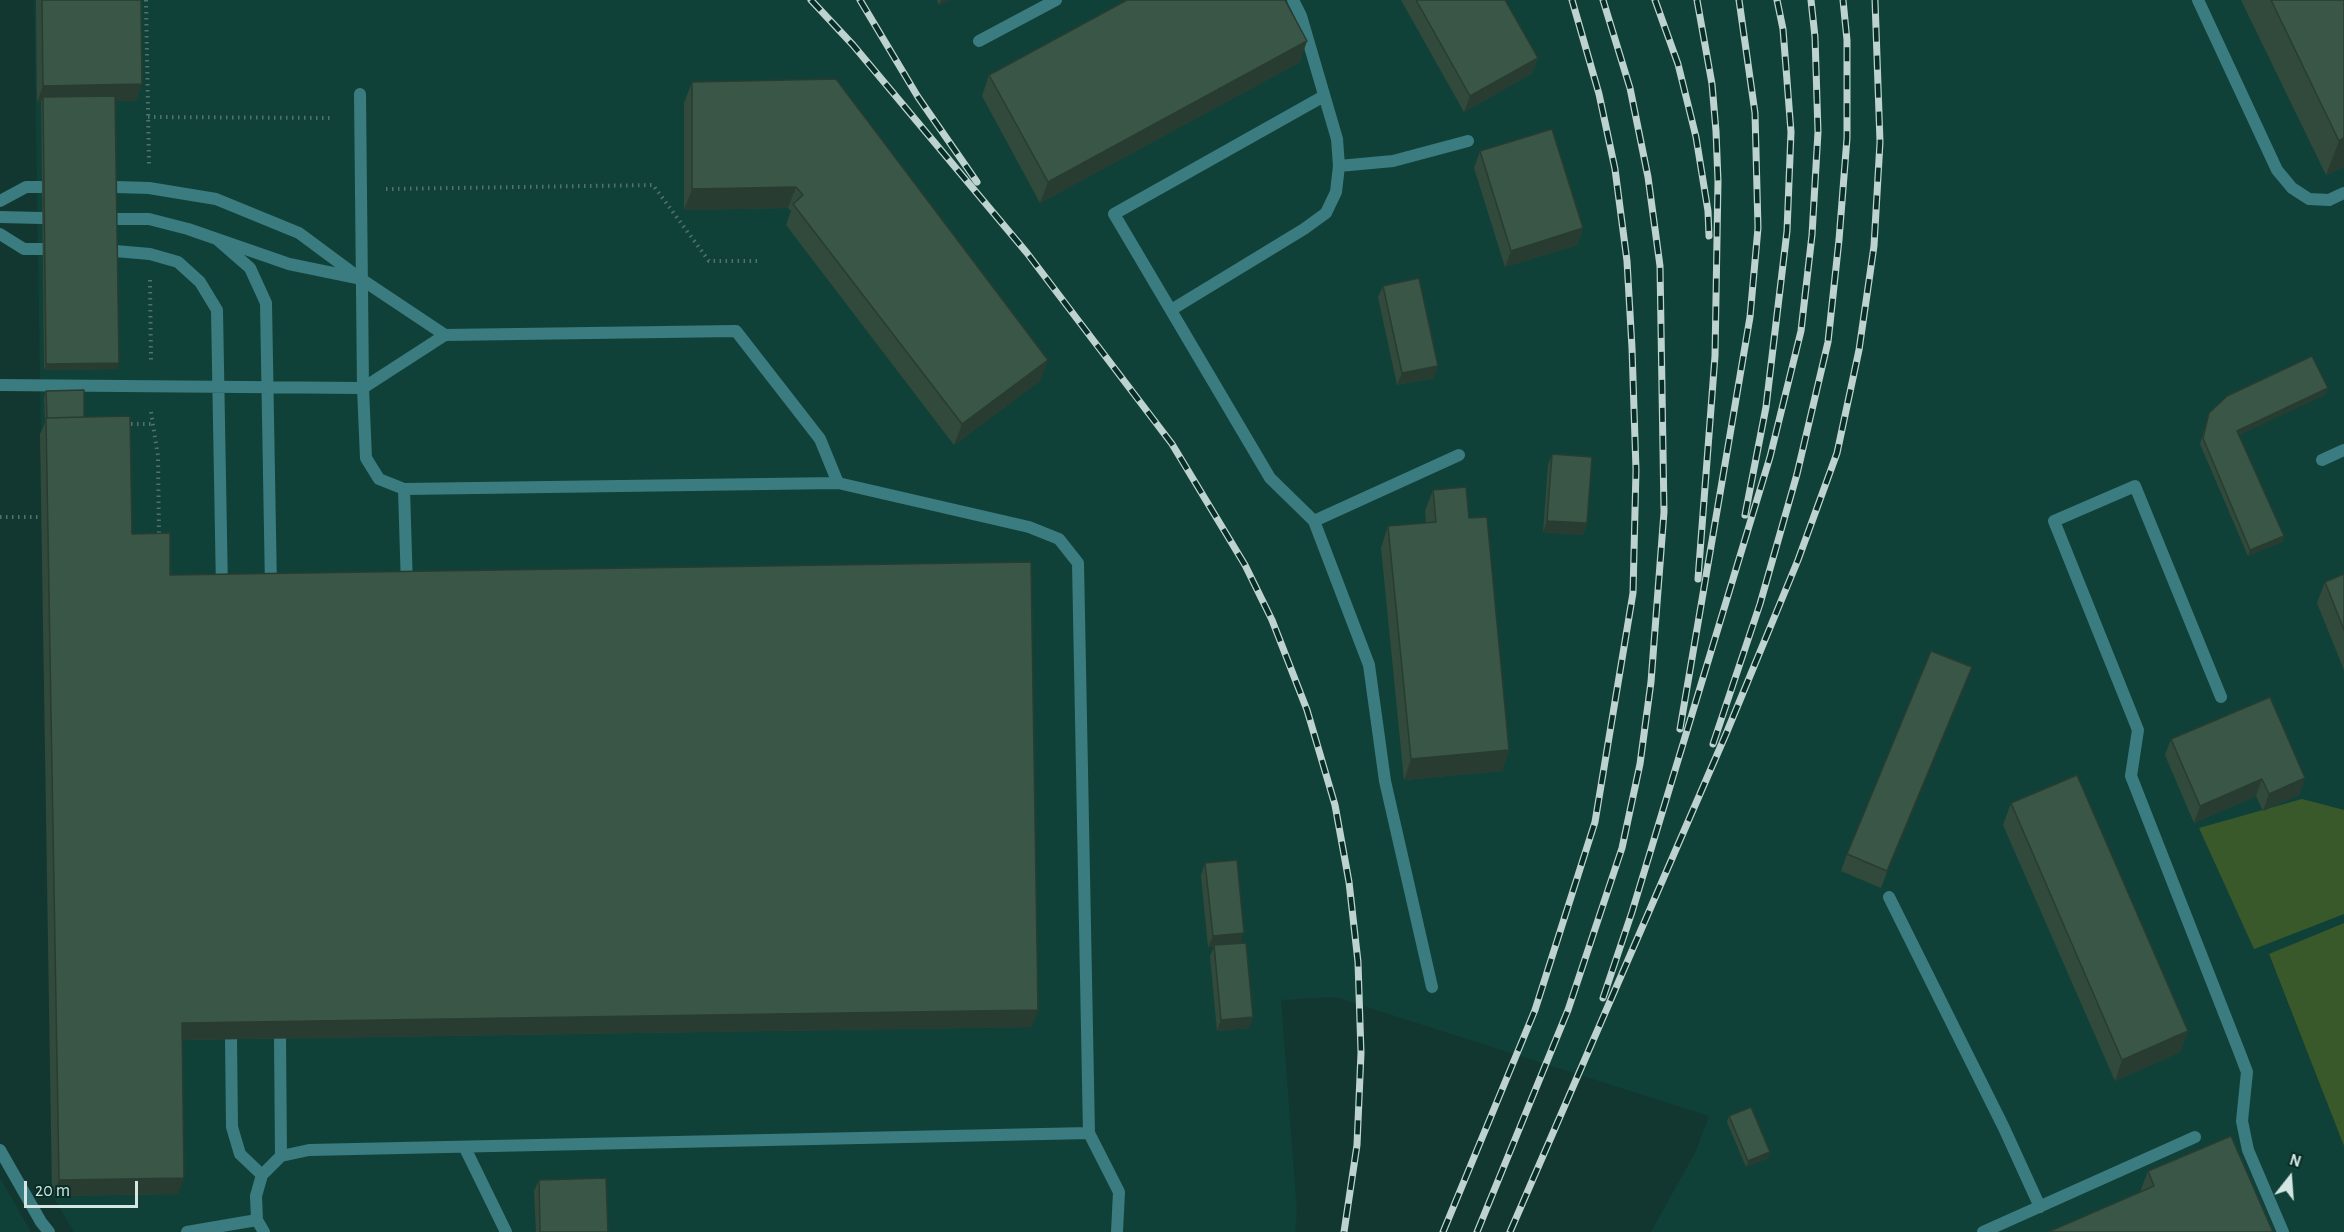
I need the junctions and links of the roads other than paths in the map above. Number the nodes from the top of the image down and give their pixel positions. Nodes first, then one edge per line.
1 (1056, 0) edge
2 (1293, 0) edge
3 (2198, 0) edge
4 (979, 41) dead end
5 (360, 94) dead end
6 (1324, 96) junction
7 (1468, 141) dead end
8 (1339, 166) junction
9 (41, 187) edge
10 (115, 187) edge
11 (2344, 193) edge
12 (0, 201) edge
13 (0, 217) edge
14 (42, 218) edge
15 (115, 219) edge
16 (0, 234) edge
17 (219, 240) junction
18 (42, 249) edge
19 (115, 251) edge
20 (361, 279) junction
21 (1171, 310) junction
22 (445, 335) junction
23 (0, 385) edge
24 (218, 388) junction
25 (268, 388) junction
26 (363, 388) junction
27 (2344, 450) edge
28 (1459, 455) dead end
29 (2322, 460) dead end
30 (838, 483) junction
31 (404, 489) junction
32 (1314, 521) junction
33 (407, 587) edge
34 (271, 589) edge
35 (222, 590) edge
36 (2221, 697) dead end
37 (1889, 897) edge
38 (1432, 987) dead end
39 (231, 1038) edge
40 (280, 1038) edge
41 (1089, 1133) junction
42 (2195, 1137) dead end
43 (465, 1148) junction
44 (0, 1150) edge
45 (281, 1156) junction
46 (262, 1174) junction
47 (2040, 1207) junction
48 (257, 1220) junction
49 (49, 1232) edge
50 (187, 1232) edge
51 (264, 1232) edge
52 (506, 1232) edge
53 (1117, 1232) edge
54 (1983, 1232) edge
55 (2283, 1232) edge

1 - 4 lane
2 - 6 lane
3 - 11 lane
5 - 20 lane
6 - 8 lane
6 - 21 lane
7 - 8 lane
8 - 21 lane
9 - 12 lane
10 - 20 lane
13 - 14 lane
15 - 17 lane
16 - 18 lane
17 - 20 lane
17 - 25 lane
19 - 24 lane
20 - 22 lane
20 - 26 lane
21 - 32 lane
22 - 26 lane
22 - 30 lane
23 - 24 lane
24 - 25 lane
24 - 35 lane
25 - 26 lane
25 - 34 lane
26 - 31 lane
27 - 29 lane
28 - 32 lane
30 - 31 lane
30 - 41 lane
31 - 33 lane
32 - 38 lane
36 - 55 lane
37 - 47 lane
39 - 46 lane
40 - 45 lane
41 - 43 lane
41 - 53 lane
42 - 47 lane
43 - 45 lane
43 - 52 lane
44 - 49 lane
45 - 46 lane
46 - 48 lane
47 - 54 lane
48 - 50 lane
48 - 51 lane

